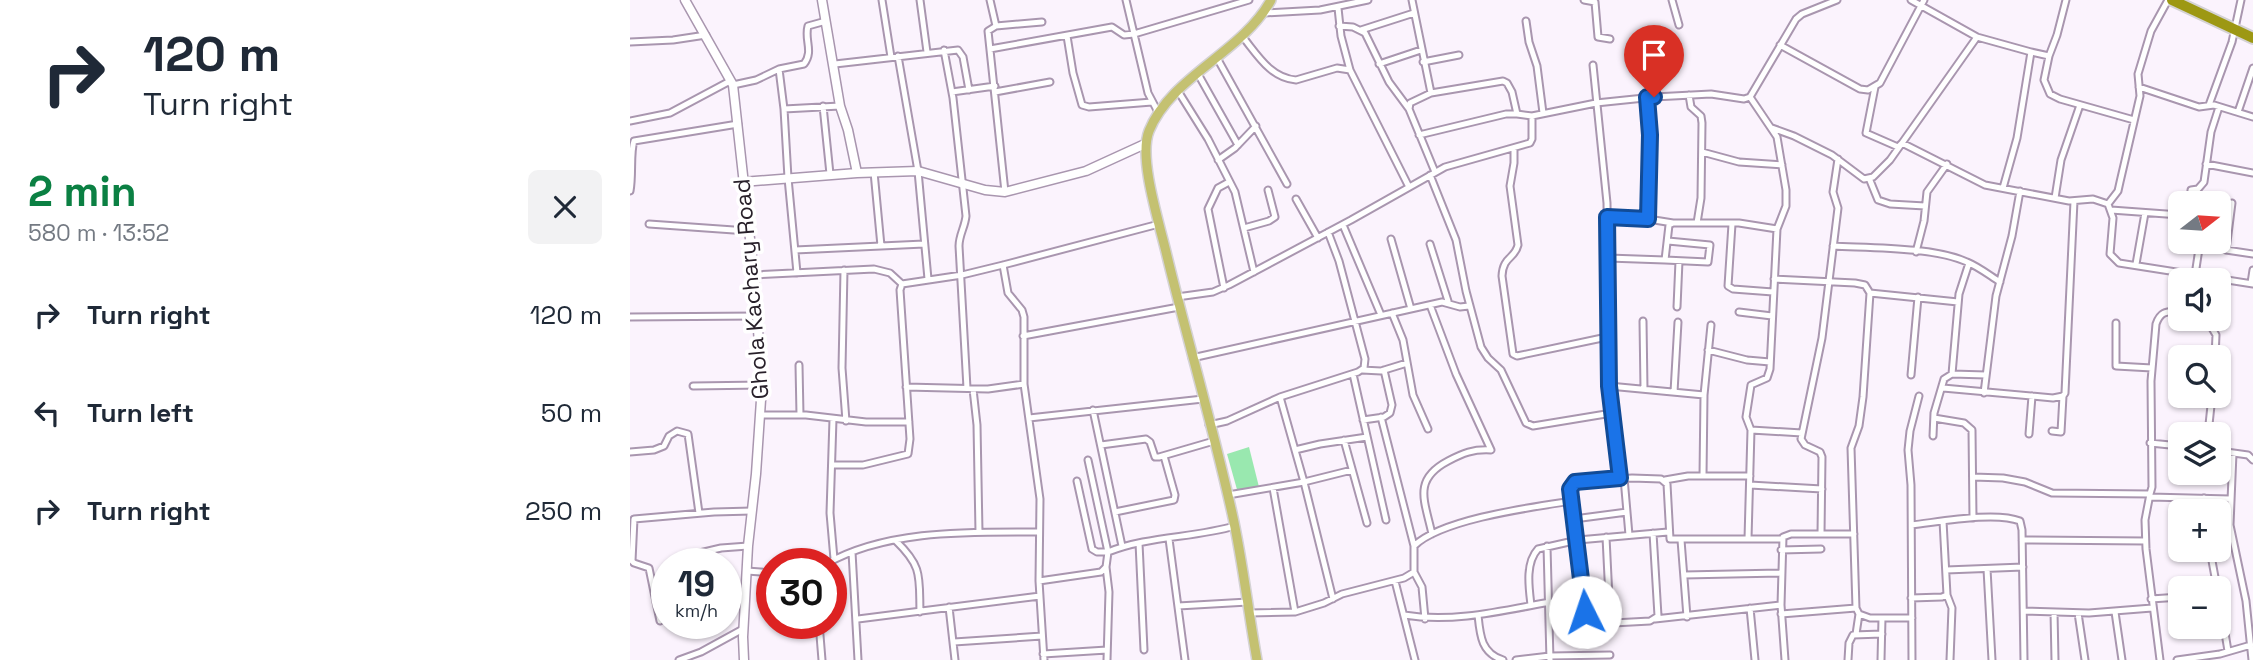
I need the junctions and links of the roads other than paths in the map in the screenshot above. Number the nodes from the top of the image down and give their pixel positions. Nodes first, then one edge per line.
1 (685, 0) edge
2 (822, 0) edge
3 (881, 0) edge
4 (920, 0) edge
5 (990, 0) edge
6 (1126, 0) edge
7 (1249, 0) edge
8 (1271, 0) edge
9 (1368, 0) edge
10 (1412, 0) edge
11 (1584, 0) edge
12 (1672, 0) edge
13 (1838, 0) edge
14 (1911, 0) edge
15 (2066, 0) edge
16 (2170, 0) edge
17 (2241, 0) edge
18 (1923, 3) edge
19 (1338, 8) junction
20 (1264, 13) junction
21 (1414, 13) junction
22 (826, 21) junction
23 (1526, 21) dead end
24 (1042, 22) dead end
25 (1679, 25) dead end
26 (996, 26) junction
27 (1339, 26) junction
28 (1361, 30) junction
29 (2234, 30) junction
30 (1135, 34) junction
31 (706, 35) junction
32 (1067, 36) junction
33 (1242, 36) junction
34 (1977, 37) junction
35 (2253, 38) edge
36 (1610, 39) dead end
37 (630, 42) edge
38 (1780, 45) junction
39 (990, 49) junction
40 (944, 50) junction
41 (1421, 50) junction
42 (927, 52) junction
43 (2031, 52) junction
44 (1459, 55) dead end
45 (2049, 55) junction
46 (898, 56) junction
47 (891, 57) junction
48 (1217, 58) junction
49 (1423, 62) junction
50 (835, 64) junction
51 (1380, 64) junction
52 (1593, 65) dead end
53 (2253, 68) edge
54 (779, 69) junction
55 (1350, 70) junction
56 (1198, 74) junction
57 (1049, 82) dead end
58 (731, 83) junction
59 (1875, 88) junction
60 (2139, 88) junction
61 (995, 89) junction
62 (969, 90) junction
63 (1178, 91) junction
64 (951, 92) junction
65 (1430, 93) junction
66 (1689, 95) junction
67 (1647, 97) junction
68 (1750, 97) junction
69 (1152, 102) junction
70 (1596, 103) junction
71 (2080, 105) junction
72 (2208, 105) junction
73 (823, 106) junction
74 (840, 106) junction
75 (2220, 107) junction
76 (784, 109) junction
77 (1409, 109) junction
78 (1158, 112) junction
79 (2238, 112) junction
80 (1543, 113) junction
81 (1517, 114) junction
82 (1532, 116) junction
83 (2253, 117) edge
84 (2134, 120) junction
85 (630, 121) edge
86 (738, 124) junction
87 (1256, 126) junction
88 (1772, 128) junction
89 (1419, 135) junction
90 (1902, 143) junction
91 (1145, 144) junction
92 (1238, 145) junction
93 (1514, 148) junction
94 (1702, 152) junction
95 (1838, 159) junction
96 (1218, 160) junction
97 (1947, 164) junction
98 (2206, 164) junction
99 (1782, 165) junction
100 (918, 171) junction
101 (874, 172) junction
102 (857, 173) junction
103 (2253, 173) edge
104 (830, 174) junction
105 (1433, 174) junction
106 (788, 178) junction
107 (1869, 178) junction
108 (1228, 180) junction
109 (742, 182) junction
110 (961, 184) junction
111 (1287, 184) dead end
112 (1409, 187) junction
113 (2003, 188) junction
114 (1268, 190) dead end
115 (630, 191) edge
116 (2020, 191) junction
117 (2191, 191) edge
118 (1005, 192) junction
119 (2055, 198) junction
120 (1296, 199) dead end
121 (2074, 201) junction
122 (2232, 203) dead end
123 (1925, 206) junction
124 (2110, 207) junction
125 (2145, 213) junction
126 (2168, 214) edge
127 (1607, 217) junction
128 (1648, 219) junction
129 (1673, 223) junction
130 (1697, 223) junction
131 (1732, 223) junction
132 (649, 224) dead end
133 (1160, 224) junction
134 (1343, 225) junction
135 (1244, 228) junction
136 (1777, 229) junction
137 (748, 231) junction
138 (1328, 232) junction
139 (1318, 238) junction
140 (1391, 239) dead end
141 (1668, 241) junction
142 (924, 244) junction
143 (1430, 244) dead end
144 (881, 246) junction
145 (1833, 246) junction
146 (795, 250) junction
147 (1916, 252) junction
148 (2253, 254) edge
149 (1608, 258) junction
150 (1665, 260) junction
151 (1679, 261) junction
152 (1969, 262) junction
153 (2136, 264) junction
154 (1003, 265) junction
155 (845, 270) junction
156 (2253, 270) edge
157 (1254, 271) junction
158 (2168, 271) edge
159 (797, 274) junction
160 (754, 275) junction
161 (962, 275) junction
162 (928, 279) junction
163 (1774, 279) junction
164 (2231, 281) edge
165 (1829, 282) junction
166 (2000, 282) junction
167 (2252, 284) edge
168 (902, 285) junction
169 (1224, 288) junction
170 (1773, 292) junction
171 (1870, 293) junction
172 (1918, 297) junction
173 (1178, 302) junction
174 (1448, 302) junction
175 (1958, 302) junction
176 (1430, 305) junction
177 (1469, 306) junction
178 (1677, 307) dead end
179 (1412, 309) junction
180 (1739, 312) dead end
181 (2168, 312) edge
182 (1392, 313) junction
183 (1381, 315) junction
184 (757, 316) junction
185 (1772, 316) junction
186 (630, 317) edge
187 (1353, 321) junction
188 (1643, 321) dead end
189 (1678, 322) dead end
190 (2116, 323) dead end
191 (1711, 325) dead end
192 (1024, 336) junction
193 (1607, 337) junction
194 (1708, 350) junction
195 (1192, 358) junction
196 (1770, 362) junction
197 (1407, 363) junction
198 (799, 365) dead end
199 (2152, 368) junction
200 (1362, 370) junction
201 (1384, 370) junction
202 (1353, 373) junction
203 (1952, 374) junction
204 (1911, 375) dead end
205 (1986, 375) junction
206 (1024, 384) junction
207 (762, 385) junction
208 (693, 386) dead end
209 (1609, 386) junction
210 (906, 387) junction
211 (970, 388) junction
212 (1943, 388) junction
213 (1644, 389) junction
214 (1674, 392) junction
215 (1984, 393) junction
216 (1704, 395) junction
217 (1919, 396) dead end
218 (2032, 396) junction
219 (2063, 396) junction
220 (1280, 397) junction
221 (1203, 399) junction
222 (1093, 410) junction
223 (1612, 413) junction
224 (761, 415) junction
225 (800, 415) junction
226 (1029, 418) junction
227 (1381, 418) junction
228 (1934, 418) junction
229 (833, 419) junction
230 (1363, 420) junction
231 (846, 421) junction
232 (909, 422) junction
233 (1209, 425) junction
234 (1428, 429) dead end
235 (1751, 430) junction
236 (2052, 431) dead end
237 (1802, 433) junction
238 (2029, 434) dead end
239 (1933, 436) dead end
240 (1367, 437) junction
241 (1213, 440) junction
242 (1344, 440) junction
243 (2150, 443) junction
244 (1101, 445) junction
245 (2168, 445) edge
246 (1295, 450) junction
247 (630, 452) edge
248 (2232, 453) joint
249 (1164, 456) junction
250 (1088, 460) dead end
251 (2253, 460) edge
252 (833, 465) junction
253 (1352, 470) junction
254 (1703, 476) junction
255 (1750, 476) junction
256 (1973, 477) junction
257 (1622, 478) junction
258 (1665, 480) junction
259 (1077, 481) dead end
260 (1304, 482) junction
261 (1750, 485) junction
262 (1273, 488) junction
263 (1822, 489) junction
264 (1096, 495) junction
265 (1228, 495) junction
266 (2150, 495) junction
267 (1081, 497) junction
268 (2204, 498) joint
269 (2230, 499) joint
270 (1572, 501) junction
271 (752, 511) junction
272 (1115, 512) junction
273 (1627, 512) junction
274 (699, 513) junction
275 (1973, 518) junction
276 (632, 519) edge
277 (1574, 519) junction
278 (1386, 520) dead end
279 (1943, 521) junction
280 (1367, 523) dead end
281 (1912, 525) junction
282 (1235, 526) junction
283 (2231, 529) edge
284 (979, 532) junction
285 (1039, 532) junction
286 (1668, 532) junction
287 (1653, 533) junction
288 (1432, 534) junction
289 (1821, 534) junction
290 (1854, 534) junction
291 (1629, 535) junction
292 (1606, 537) junction
293 (1169, 539) junction
294 (1748, 539) junction
295 (1782, 539) junction
296 (1577, 540) junction
297 (1681, 540) junction
298 (2022, 540) junction
299 (896, 541) junction
300 (2145, 541) junction
301 (1139, 543) junction
302 (748, 546) junction
303 (1122, 546) junction
304 (1414, 546) junction
305 (1547, 546) junction
306 (728, 548) edge
307 (833, 548) edge
308 (1821, 549) dead end
309 (1781, 550) junction
310 (852, 552) junction
311 (1108, 552) junction
312 (847, 554) edge
313 (632, 564) edge
314 (1106, 567) junction
315 (2023, 568) junction
316 (1987, 569) junction
317 (1946, 570) junction
318 (747, 571) junction
319 (756, 572) edge
320 (1414, 572) junction
321 (1781, 572) junction
322 (1684, 575) junction
323 (651, 578) edge
324 (1039, 581) junction
325 (1395, 581) junction
326 (2253, 583) edge
327 (2244, 585) junction
328 (1947, 595) junction
329 (1040, 596) junction
330 (1609, 598) dead end
331 (1912, 598) junction
332 (2168, 598) edge
333 (1334, 599) junction
334 (2151, 599) junction
335 (1248, 602) junction
336 (1550, 602) junction
337 (1531, 605) junction
338 (1781, 605) junction
339 (1178, 606) junction
340 (949, 607) junction
341 (1750, 608) junction
342 (2152, 608) junction
343 (1858, 611) junction
344 (2024, 611) junction
345 (920, 612) junction
346 (1294, 612) junction
347 (2054, 612) junction
348 (2115, 612) junction
349 (1249, 613) junction
350 (2078, 613) junction
351 (1781, 614) junction
352 (1404, 615) junction
353 (1478, 615) junction
354 (1687, 617) junction
355 (1882, 618) junction
356 (1912, 618) junction
357 (858, 619) junction
358 (1424, 619) junction
359 (1655, 619) junction
360 (743, 629) junction
361 (1856, 634) junction
362 (1882, 634) junction
363 (1042, 636) junction
364 (820, 639) edge
365 (2226, 639) edge
366 (954, 642) junction
367 (2251, 645) junction
368 (1107, 650) junction
369 (1144, 650) dead end
370 (2228, 651) junction
371 (701, 652) junction
372 (1610, 655) dead end
373 (1044, 657) edge
374 (1550, 658) edge
375 (679, 660) edge
376 (702, 660) edge
377 (744, 660) edge
378 (822, 660) edge
379 (858, 660) edge
380 (955, 660) edge
381 (1107, 660) edge
382 (1185, 660) edge
383 (1257, 660) edge
384 (1415, 660) edge
385 (1503, 660) edge
386 (1516, 660) edge
387 (1755, 660) edge
388 (1786, 660) edge
389 (1848, 660) edge
390 (1881, 660) edge
391 (1912, 660) edge
392 (1951, 660) edge
393 (1992, 660) edge
394 (2024, 660) edge
395 (2055, 660) edge
396 (2085, 660) edge
397 (2122, 660) edge
398 (2160, 660) edge
399 (2177, 660) edge
400 (2252, 660) edge

1 - 31 street
2 - 22 street
3 - 47 street
4 - 42 street
5 - 26 street
6 - 30 street
7 - 30 street
8 - 20 main road
9 - 19 street
10 - 21 street
11 - 36 street
12 - 25 street
13 - 38 street
14 - 18 street
15 - 45 street
16 - 29 highway
16 - 60 street
17 - 29 street
18 - 34 street
18 - 59 street
19 - 20 street
19 - 27 street
20 - 33 main road
21 - 28 street
21 - 41 street
22 - 50 street
22 - 54 street
23 - 80 street
24 - 26 street
26 - 39 street
27 - 28 street
27 - 55 street
28 - 51 street
29 - 35 highway
29 - 72 street
30 - 32 street
30 - 69 street
31 - 37 street
31 - 58 street
32 - 39 street
32 - 69 street
33 - 48 main road
33 - 55 street
34 - 43 street
34 - 90 street
38 - 59 street
38 - 68 street
39 - 61 street
40 - 42 street
40 - 62 street
40 - 64 street
41 - 49 street
41 - 51 street
42 - 46 street
43 - 45 street
43 - 113 street
44 - 49 street
45 - 71 street
46 - 47 street
46 - 100 street
47 - 50 street
48 - 56 main road
48 - 87 street
49 - 65 street
50 - 74 street
51 - 77 street
52 - 70 street
53 - 79 street
54 - 58 street
54 - 76 street
55 - 112 street
56 - 63 main road
56 - 92 street
57 - 61 street
58 - 85 street
58 - 86 street, Ghola Kachary Road
59 - 90 street
60 - 72 street
60 - 84 street
61 - 62 street
61 - 118 street
62 - 64 street
63 - 78 main road
63 - 96 street
64 - 110 street
65 - 77 street
65 - 81 street
66 - 67 street
66 - 68 street
66 - 94 street
67 - 70 street
67 - 128 street
68 - 88 street
69 - 78 street
70 - 80 street
70 - 127 street
71 - 84 street
71 - 119 street
72 - 75 street
73 - 74 street
73 - 76 street
73 - 104 street
74 - 102 street
75 - 79 street
75 - 98 street
76 - 106 street
77 - 89 street
78 - 91 main road
79 - 83 street
80 - 82 street
81 - 82 street
81 - 89 street
82 - 93 street
84 - 124 street
86 - 109 street, Ghola Kachary Road
86 - 115 street
87 - 92 street
87 - 111 street
88 - 95 street
88 - 99 street
89 - 105 street
90 - 97 street
90 - 107 street
91 - 118 street
91 - 133 main road
92 - 96 street
93 - 105 street
93 - 193 street
94 - 99 street
94 - 130 street
95 - 107 street
95 - 145 street
96 - 108 street
97 - 113 street
97 - 123 street
98 - 103 street
98 - 117 street
99 - 136 street
100 - 101 street
100 - 110 street
100 - 142 street
101 - 102 street
101 - 144 street
102 - 104 street
104 - 106 street
105 - 112 street
105 - 177 street
106 - 109 street
106 - 146 street
107 - 123 street
108 - 135 street
108 - 169 street
109 - 137 street, Ghola Kachary Road
110 - 118 street
110 - 161 street
112 - 134 street
113 - 116 street
114 - 135 street
116 - 119 street
116 - 166 street
119 - 121 street
120 - 139 street
121 - 124 street
121 - 219 street
122 - 148 street
123 - 147 street
124 - 125 street
124 - 153 street
125 - 126 street
125 - 153 street
127 - 128 street
127 - 149 street
128 - 129 street
129 - 130 street
129 - 141 street
130 - 131 street
131 - 136 street
131 - 170 street
132 - 137 street
133 - 154 street
133 - 173 main road
134 - 138 street
134 - 183 street
135 - 157 street
136 - 163 street
137 - 160 street, Ghola Kachary Road
138 - 139 street
138 - 187 street
139 - 157 street
140 - 179 street
141 - 150 street
141 - 151 street
142 - 144 street
142 - 162 street
143 - 174 street
144 - 146 street
145 - 147 street
145 - 165 street
146 - 159 street
147 - 152 street
149 - 150 street
149 - 193 street
150 - 151 street
151 - 178 street
152 - 166 street
152 - 175 street
153 - 158 street
154 - 161 street
154 - 192 street
155 - 159 street
155 - 168 street
155 - 231 street
156 - 167 street
157 - 169 street
159 - 160 street
160 - 184 street, Ghola Kachary Road
161 - 162 street
161 - 211 street
162 - 168 street
163 - 165 street
163 - 170 street
164 - 167 street
165 - 171 street
165 - 237 street
166 - 205 street
168 - 210 street
169 - 173 street
170 - 185 street
171 - 172 street
171 - 290 street
172 - 175 street
172 - 204 street
173 - 192 street
173 - 195 main road
174 - 176 street
174 - 177 street
175 - 203 street
176 - 179 street
176 - 288 street
177 - 223 street
179 - 182 street
180 - 185 street
181 - 199 street
182 - 183 street
182 - 197 street
183 - 187 street
184 - 186 street
184 - 207 street, Ghola Kachary Road
185 - 196 street
187 - 195 street
187 - 200 street
188 - 213 street
189 - 214 street
190 - 199 street
191 - 194 street
192 - 206 street
193 - 209 street
194 - 196 street
194 - 216 street
195 - 221 main road
196 - 235 street
197 - 201 street
197 - 234 street
198 - 225 street
199 - 243 street
200 - 201 street
200 - 202 street
201 - 227 street
202 - 220 street
202 - 230 street
203 - 205 street
203 - 212 street
205 - 215 street
206 - 211 street
206 - 226 street
207 - 208 street
207 - 224 street, Ghola Kachary Road
209 - 213 street
209 - 223 street
210 - 211 street
210 - 232 street
211 - 284 street
212 - 215 street
212 - 228 street
213 - 214 street
214 - 216 street
215 - 218 street
216 - 254 street
217 - 281 street
218 - 219 street
218 - 238 street
219 - 236 street
220 - 233 street
220 - 246 street
221 - 222 street
221 - 233 main road
222 - 226 street
222 - 244 street
223 - 257 street
224 - 225 street
224 - 271 street, Ghola Kachary Road
225 - 229 street
226 - 285 street
227 - 230 street
227 - 304 street
228 - 239 street
228 - 256 street
229 - 231 street
229 - 252 street
230 - 240 street
231 - 232 street
232 - 252 street
233 - 241 main road
235 - 237 street
235 - 255 street
237 - 263 street
240 - 242 street
240 - 278 street
241 - 249 street
241 - 265 main road
242 - 246 street
242 - 253 street
243 - 245 street
243 - 266 street
244 - 249 street
244 - 272 street
246 - 260 street
247 - 274 street
248 - 251 street
248 - 269 street
249 - 272 street
250 - 264 street
252 - 307 street
253 - 260 street
253 - 280 street
254 - 255 street
254 - 258 street
255 - 261 street
256 - 266 street
256 - 275 street
257 - 258 street
257 - 270 street
257 - 273 street
258 - 286 street
259 - 267 street
260 - 262 street
260 - 333 street
261 - 263 street
261 - 294 street
262 - 265 street
262 - 346 street
263 - 289 street
264 - 267 street
264 - 311 street
265 - 282 main road
266 - 268 street
266 - 300 street
267 - 311 street
268 - 269 street
270 - 277 street
270 - 288 street
271 - 274 street
271 - 302 street, Ghola Kachary Road
272 - 303 street
273 - 277 street
273 - 291 street
274 - 276 street
275 - 279 street
275 - 298 street
276 - 313 street
277 - 296 street
279 - 281 street
279 - 317 street
281 - 331 street
282 - 293 street
282 - 335 main road
283 - 327 street
284 - 285 street
284 - 299 street
285 - 324 street
286 - 287 street
286 - 297 street
287 - 291 street
287 - 359 street
288 - 304 street
289 - 290 street
289 - 295 street
290 - 343 street
291 - 292 street
292 - 296 street
292 - 330 street
293 - 301 street
293 - 339 street
294 - 295 street
294 - 297 street
295 - 309 street
296 - 305 street
296 - 359 street
297 - 322 street
298 - 300 street
298 - 315 street
299 - 310 street
299 - 345 street
300 - 334 street
301 - 303 street
301 - 369 street
302 - 306 street
302 - 318 street, Ghola Kachary Road
303 - 311 street
304 - 320 street
305 - 336 street
305 - 337 street
308 - 309 street
309 - 321 street
310 - 312 street
310 - 357 street
311 - 314 street
313 - 323 street
314 - 324 street
314 - 368 street
315 - 316 street
315 - 344 street
316 - 317 street
316 - 393 street
317 - 328 street
318 - 319 street
318 - 360 street, Ghola Kachary Road
320 - 325 street
320 - 358 street
321 - 322 street
321 - 338 street
322 - 354 street
324 - 329 street
325 - 333 street
325 - 352 street
326 - 327 street
327 - 367 street
328 - 331 street
328 - 392 street
329 - 340 street
329 - 363 street
331 - 356 street
332 - 334 street
333 - 346 street
334 - 342 street
335 - 339 street
335 - 349 main road
336 - 337 street
336 - 374 street
337 - 353 street
338 - 341 street
338 - 351 street
339 - 382 street
340 - 345 street
340 - 366 street
341 - 354 street
341 - 387 street
342 - 348 street
342 - 398 street
343 - 351 street
343 - 355 street
343 - 361 street
344 - 347 street
344 - 394 street
345 - 357 street
346 - 349 street
347 - 350 street
347 - 395 street
348 - 350 street
348 - 397 street
349 - 383 main road
350 - 396 street
351 - 388 street
352 - 358 street
352 - 384 street
353 - 358 street
353 - 385 street
354 - 359 street
355 - 356 street
355 - 362 street
356 - 391 street
357 - 379 street
360 - 371 street
360 - 377 street, Ghola Kachary Road
361 - 362 street
361 - 389 street
362 - 390 street
363 - 366 street
363 - 373 street
364 - 378 street
365 - 370 street
366 - 380 street
367 - 370 street
367 - 400 street
368 - 373 street
368 - 381 street
370 - 399 street
371 - 375 street
371 - 376 street
372 - 374 street
374 - 386 street

